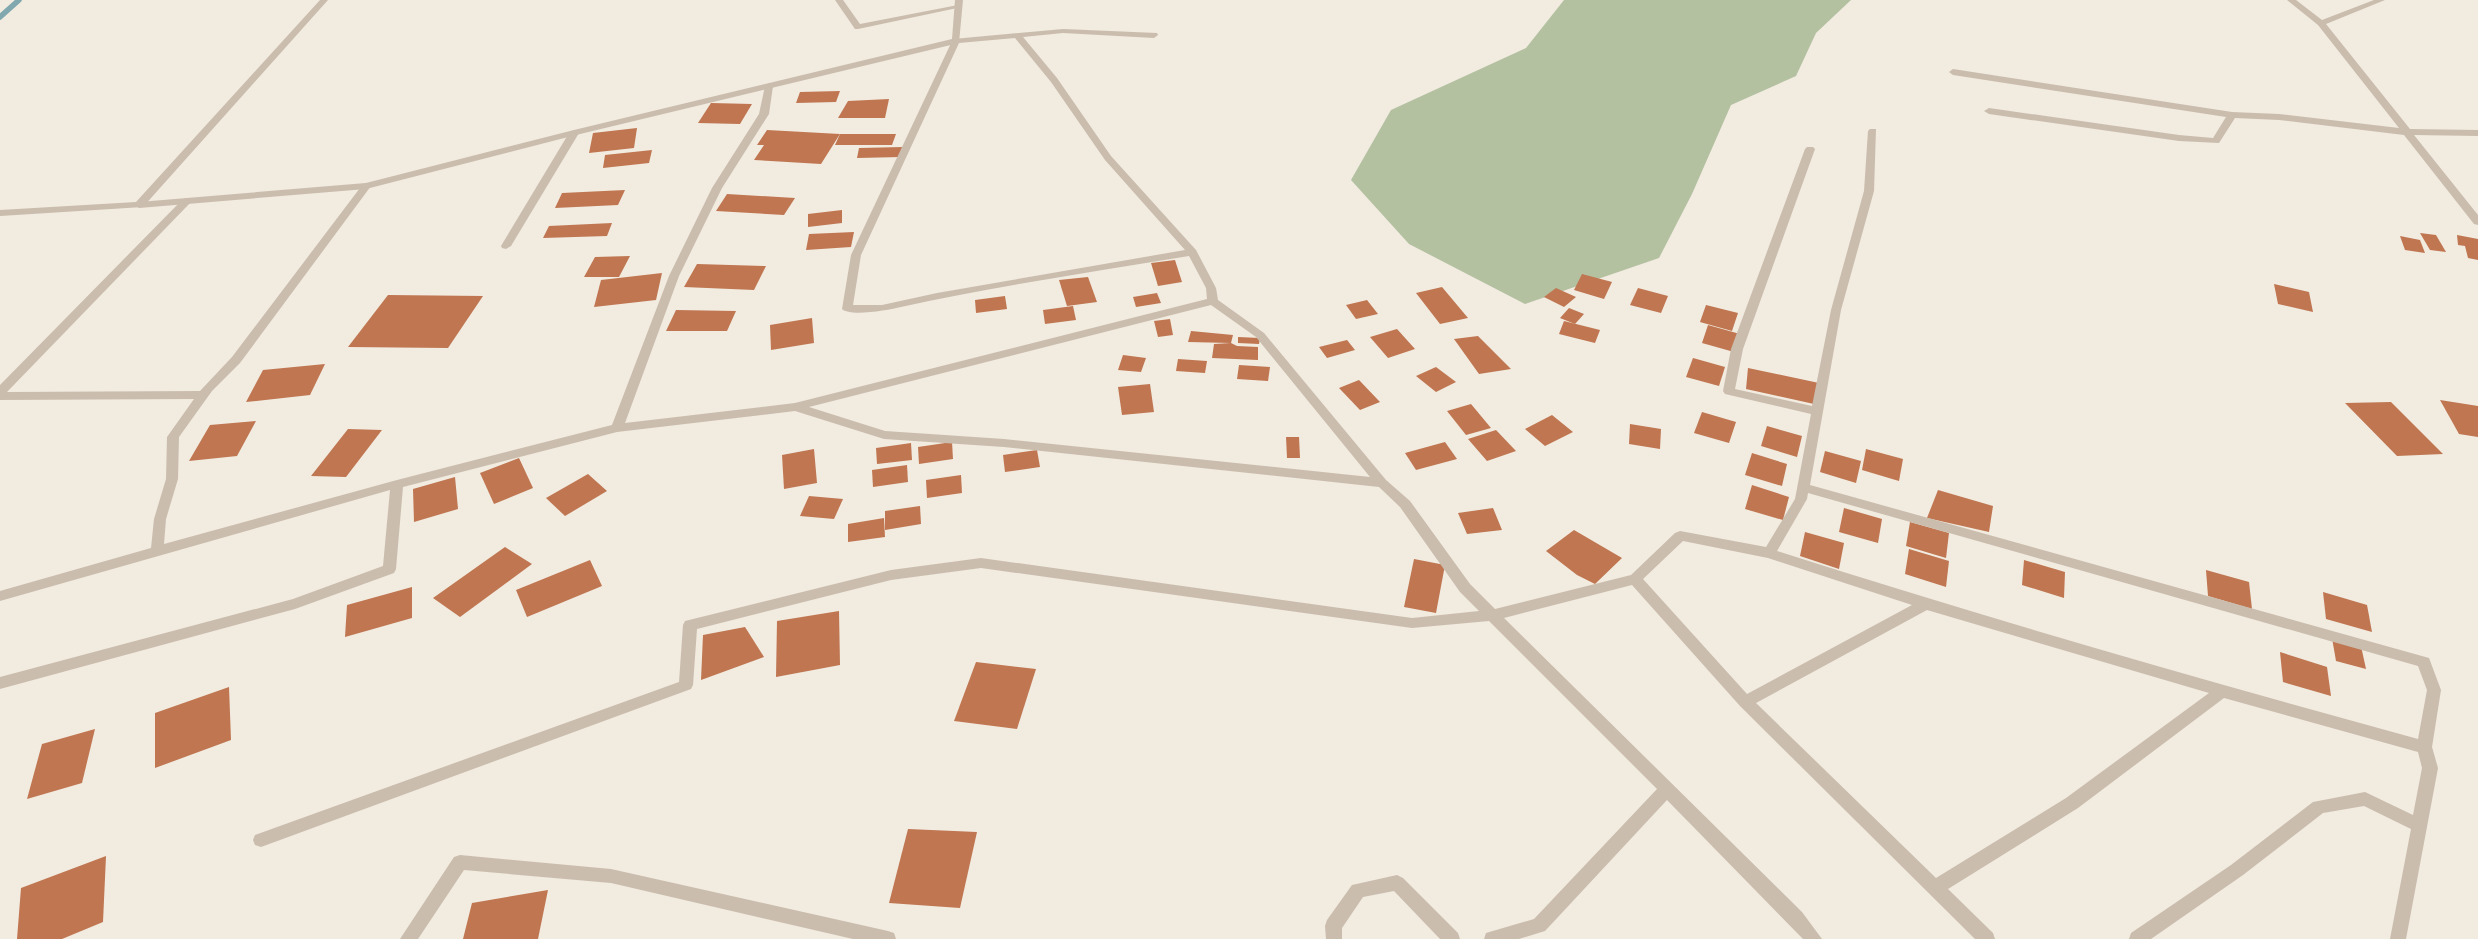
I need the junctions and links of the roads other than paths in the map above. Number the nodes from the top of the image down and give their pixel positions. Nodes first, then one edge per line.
1 (324, 0) edge
2 (839, 0) edge
3 (2291, 0) edge
4 (2381, 0) edge
5 (959, 4) edge
6 (2321, 23) junction
7 (1017, 35) junction
8 (1154, 35) dead end
9 (956, 41) junction
10 (1953, 72) dead end
11 (769, 86) junction
12 (1989, 111) dead end
13 (2232, 115) junction
14 (1873, 131) dead end
15 (2406, 132) junction
16 (574, 133) junction
17 (2478, 133) edge
18 (1810, 149) dead end
19 (366, 186) junction
20 (187, 200) junction
21 (139, 205) junction
22 (1, 214) edge
23 (2478, 222) edge
24 (506, 246) dead end
25 (1192, 252) junction
26 (1213, 301) junction
27 (0, 392) edge
28 (204, 395) junction
29 (0, 396) edge
30 (794, 407) junction
31 (1817, 411) junction
32 (617, 428) junction
33 (1382, 483) junction
34 (397, 484) junction
35 (1803, 487) junction
36 (157, 551) junction
37 (1769, 553) junction
38 (1635, 579) junction
39 (0, 596) edge
40 (1926, 604) junction
41 (1493, 615) junction
42 (0, 683) edge
43 (2222, 691) junction
44 (1745, 702) junction
45 (2424, 747) junction
46 (1666, 790) junction
47 (2418, 825) junction
48 (261, 840) dead end
49 (1934, 889) junction
50 (408, 939) edge
51 (888, 939) edge
52 (1334, 939) edge
53 (1452, 939) edge
54 (1492, 939) edge
55 (1814, 939) edge
56 (1987, 939) edge
57 (2137, 939) edge
58 (2398, 939) edge

1 - 21 street
2 - 5 street
3 - 6 street
4 - 6 street
5 - 9 street
6 - 15 street
7 - 8 street
7 - 9 street
7 - 25 street
9 - 11 street
9 - 25 street
10 - 13 street
11 - 16 street
11 - 32 street
12 - 13 street
13 - 15 street
14 - 31 street
15 - 17 street
15 - 23 street
16 - 19 street
16 - 24 street
18 - 31 street
19 - 20 street
19 - 28 street
20 - 21 street
20 - 27 street
21 - 22 street
25 - 26 street
26 - 30 street
26 - 33 street
28 - 29 street
28 - 36 street
30 - 32 street
30 - 33 street
31 - 35 street
32 - 34 street
33 - 41 street
34 - 36 street
34 - 42 street
35 - 37 street
35 - 45 street
36 - 39 street
37 - 38 street
37 - 40 street
38 - 41 street
38 - 44 street
40 - 43 street
40 - 44 street
41 - 46 street
41 - 48 street
43 - 45 street
43 - 49 street
44 - 49 street
45 - 47 street
46 - 54 street
46 - 55 street
47 - 57 street
47 - 58 street
49 - 56 street
50 - 51 street
52 - 53 street

